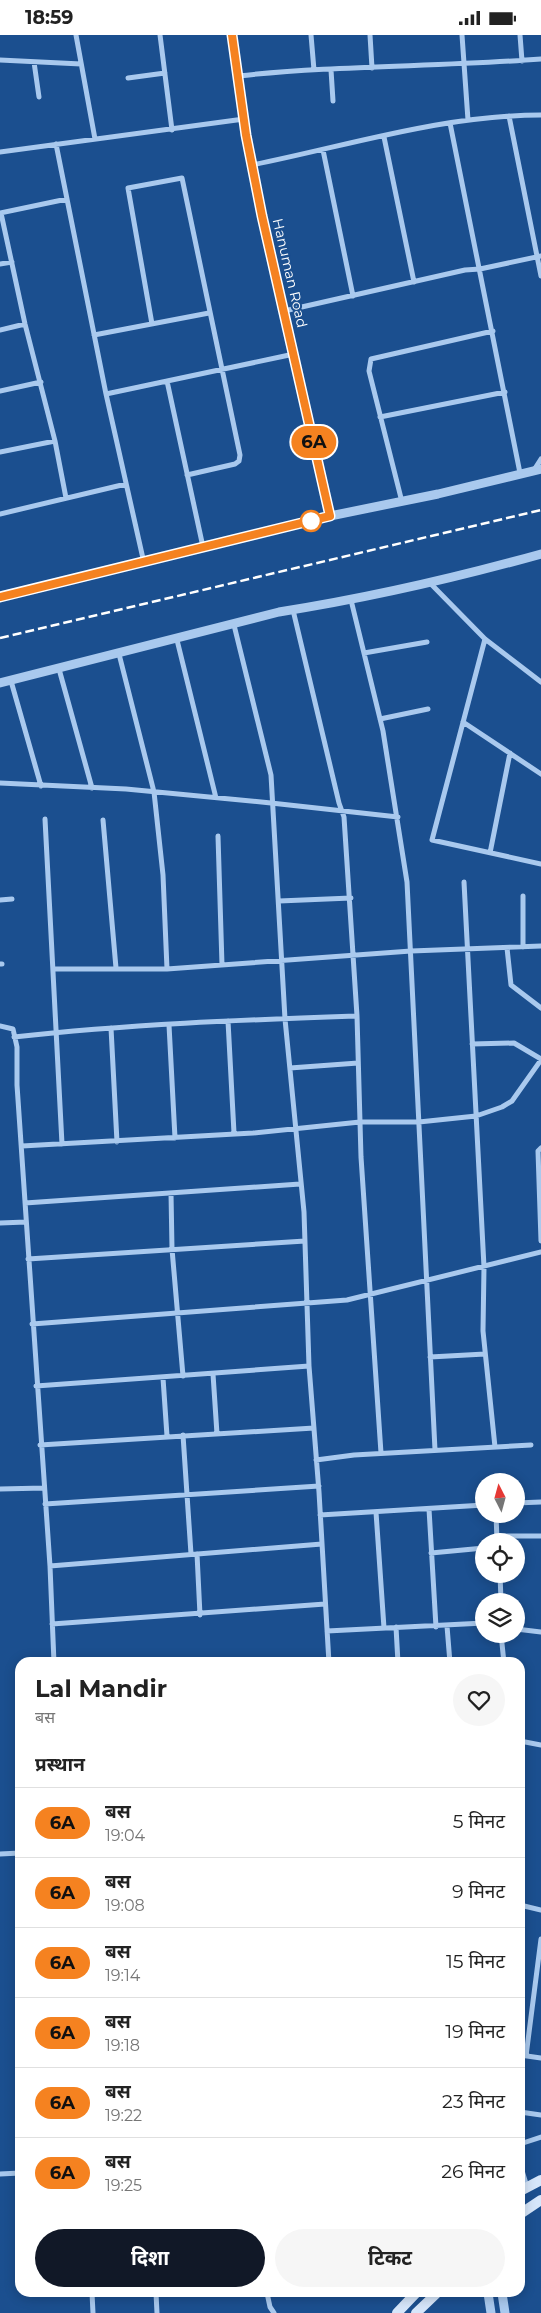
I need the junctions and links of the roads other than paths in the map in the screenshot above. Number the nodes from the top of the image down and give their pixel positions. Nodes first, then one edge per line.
1 (76, 35) edge
2 (160, 35) edge
3 (232, 35) edge
4 (311, 35) edge
5 (370, 35) edge
6 (462, 35) edge
7 (520, 35) edge
8 (541, 59) edge
9 (0, 60) edge
10 (522, 61) junction
11 (34, 62) junction
12 (82, 64) junction
13 (464, 64) junction
14 (372, 68) junction
15 (314, 70) junction
16 (331, 70) junction
17 (165, 73) junction
18 (238, 76) junction
19 (128, 78) dead end
20 (40, 97) dead end
21 (333, 101) dead end
22 (541, 115) edge
23 (508, 116) junction
24 (244, 119) junction
25 (468, 120) junction
26 (450, 123) junction
27 (172, 130) junction
28 (384, 137) junction
29 (95, 139) junction
30 (56, 145) junction
31 (323, 150) junction
32 (0, 152) edge
33 (252, 165) junction
34 (67, 199) junction
35 (1, 213) edge
36 (539, 257) edge
37 (12, 262) junction
38 (0, 265) edge
39 (480, 269) junction
40 (541, 276) edge
41 (414, 282) junction
42 (353, 296) junction
43 (284, 311) junction
44 (209, 313) junction
45 (24, 324) junction
46 (152, 324) junction
47 (0, 330) edge
48 (493, 331) junction
49 (94, 335) junction
50 (294, 354) junction
51 (222, 370) junction
52 (167, 381) junction
53 (41, 382) junction
54 (0, 391) edge
55 (505, 392) junction
56 (106, 394) junction
57 (380, 417) junction
58 (55, 441) junction
59 (0, 452) edge
60 (541, 459) edge
61 (537, 469) edge
62 (520, 473) junction
63 (187, 475) junction
64 (126, 484) junction
65 (66, 498) junction
66 (402, 501) junction
67 (0, 514) edge
68 (330, 516) junction
69 (203, 547) junction
70 (541, 554) edge
71 (144, 563) junction
72 (430, 582) junction
73 (0, 597) edge
74 (351, 600) junction
75 (293, 610) junction
76 (234, 625) junction
77 (485, 639) junction
78 (177, 640) junction
79 (427, 642) dead end
80 (364, 653) junction
81 (119, 654) junction
82 (60, 669) junction
83 (11, 681) junction
84 (541, 681) edge
85 (0, 683) edge
86 (428, 709) dead end
87 (380, 719) junction
88 (463, 721) junction
89 (510, 753) junction
90 (541, 774) edge
91 (0, 783) edge
92 (41, 786) junction
93 (92, 788) junction
94 (154, 792) junction
95 (216, 798) junction
96 (271, 803) junction
97 (342, 812) junction
98 (398, 817) junction
99 (45, 819) dead end
100 (103, 820) dead end
101 (218, 835) dead end
102 (490, 853) junction
103 (541, 864) edge
104 (464, 882) dead end
105 (523, 896) dead end
106 (351, 898) junction
107 (0, 899) edge
108 (12, 899) dead end
109 (279, 901) junction
110 (541, 946) edge
111 (523, 947) junction
112 (507, 948) junction
113 (467, 949) junction
114 (411, 951) junction
115 (352, 955) junction
116 (283, 961) junction
117 (222, 965) junction
118 (54, 969) junction
119 (116, 969) junction
120 (167, 969) junction
121 (541, 1008) edge
122 (357, 1016) junction
123 (285, 1019) junction
124 (228, 1021) junction
125 (169, 1025) junction
126 (0, 1026) edge
127 (111, 1028) junction
128 (54, 1033) junction
129 (14, 1037) junction
130 (472, 1044) junction
131 (541, 1060) edge
132 (358, 1063) junction
133 (290, 1068) junction
134 (476, 1116) junction
135 (360, 1122) junction
136 (419, 1122) junction
137 (294, 1129) junction
138 (234, 1133) junction
139 (176, 1138) junction
140 (117, 1142) junction
141 (62, 1144) junction
142 (22, 1146) junction
143 (540, 1150) edge
144 (300, 1184) junction
145 (171, 1193) junction
146 (25, 1203) junction
147 (26, 1222) junction
148 (0, 1223) edge
149 (305, 1241) junction
150 (541, 1241) edge
151 (172, 1249) junction
152 (541, 1252) edge
153 (28, 1259) junction
154 (484, 1267) junction
155 (427, 1281) junction
156 (369, 1294) junction
157 (308, 1303) junction
158 (176, 1314) junction
159 (32, 1324) junction
160 (485, 1354) junction
161 (430, 1357) junction
162 (309, 1366) junction
163 (213, 1374) junction
164 (183, 1376) junction
165 (163, 1378) junction
166 (36, 1386) junction
167 (314, 1428) junction
168 (217, 1434) junction
169 (183, 1435) junction
170 (167, 1436) junction
171 (40, 1445) junction
172 (531, 1445) dead end
173 (495, 1447) junction
174 (435, 1450) junction
175 (381, 1453) junction
176 (316, 1460) junction
177 (319, 1486) junction
178 (44, 1488) junction
179 (0, 1489) edge
180 (187, 1495) junction
181 (541, 1502) edge
182 (45, 1503) junction
183 (525, 1503) edge
184 (475, 1506) edge
185 (429, 1509) junction
186 (376, 1512) junction
187 (320, 1515) junction
188 (541, 1536) edge
189 (525, 1537) edge
190 (322, 1544) junction
191 (475, 1549) edge
192 (432, 1553) junction
193 (194, 1554) junction
194 (50, 1566) junction
195 (325, 1605) junction
196 (200, 1615) junction
197 (52, 1624) junction
198 (475, 1624) edge
199 (447, 1626) junction
200 (396, 1627) junction
201 (436, 1627) junction
202 (384, 1628) junction
203 (525, 1630) edge
204 (326, 1631) junction
205 (541, 1631) edge
206 (503, 1643) edge
207 (54, 1657) edge
208 (328, 1657) edge
209 (398, 1657) edge
210 (450, 1657) edge
211 (504, 1657) edge
212 (525, 1742) edge
213 (541, 1745) edge
214 (15, 1853) edge
215 (0, 1854) edge
216 (525, 1906) edge
217 (541, 1910) edge
218 (541, 1939) edge
219 (525, 2042) edge
220 (525, 2055) edge
221 (541, 2058) edge
222 (525, 2113) edge
223 (541, 2115) edge
224 (541, 2137) edge
225 (525, 2142) edge
226 (15, 2173) edge
227 (0, 2174) edge
228 (541, 2180) edge
229 (525, 2188) edge
230 (541, 2200) edge
231 (525, 2211) edge
232 (92, 2297) edge
233 (156, 2297) edge
234 (268, 2297) edge
235 (409, 2297) edge
236 (433, 2297) edge
237 (489, 2297) edge
238 (503, 2297) edge
239 (270, 2307) junction
240 (93, 2313) edge
241 (157, 2313) edge
242 (264, 2313) edge
243 (274, 2313) edge
244 (397, 2313) edge
245 (416, 2313) edge
246 (491, 2313) edge
247 (505, 2313) edge

1 - 12 street
2 - 17 street
3 - 18 street, Hanuman Road
4 - 15 street
5 - 14 street
6 - 13 street
7 - 10 street
8 - 10 street
9 - 11 street
10 - 13 street
11 - 12 street
11 - 20 street
12 - 29 street
13 - 14 street
13 - 25 street
14 - 16 street
15 - 16 street
15 - 18 street
16 - 21 street
17 - 19 street
17 - 27 street
18 - 24 street, Hanuman Road
22 - 23 street
23 - 25 street
23 - 36 street
24 - 27 street
24 - 33 street, Hanuman Road
25 - 26 street
26 - 28 street
26 - 39 street
27 - 29 street
28 - 31 street
28 - 41 street
29 - 30 street
30 - 32 street
30 - 34 street
31 - 33 street
31 - 42 street
33 - 43 street, Hanuman Road
34 - 35 street
34 - 49 street
35 - 37 street
36 - 39 street
36 - 40 street
37 - 38 street
37 - 45 street
39 - 41 street
39 - 48 street
41 - 42 street
42 - 43 street
43 - 50 street, Hanuman Road
44 - 46 street
44 - 46 street
44 - 51 street
45 - 47 street
45 - 53 street
46 - 49 street
48 - 55 street
48 - 57 street
49 - 56 street
50 - 51 street
50 - 68 street, Hanuman Road
51 - 52 street
51 - 63 street
52 - 56 street
52 - 63 street
53 - 54 street
53 - 58 street
55 - 57 street
55 - 62 street
56 - 64 street
57 - 66 street
58 - 59 street
58 - 65 street
60 - 61 street
61 - 62 street
62 - 66 street
63 - 69 street
64 - 65 street
64 - 71 street
65 - 67 street
66 - 68 street
68 - 69 street
69 - 71 street
70 - 72 street
71 - 73 street
72 - 74 street
72 - 77 street
74 - 75 street
74 - 80 street
75 - 76 street
75 - 97 street
76 - 78 street
76 - 96 street
77 - 84 street
77 - 88 street
78 - 81 street
78 - 95 street
79 - 80 street
80 - 87 street
81 - 82 street
81 - 94 street
82 - 83 street
82 - 93 street
83 - 85 street
83 - 92 street
86 - 87 street
87 - 98 street
88 - 89 street
88 - 102 street
89 - 90 street
89 - 102 street
91 - 92 street
92 - 93 street
93 - 94 street
94 - 95 street
94 - 120 street
95 - 96 street
96 - 97 street
96 - 109 street
97 - 98 street
97 - 106 street
98 - 114 street
99 - 118 street
100 - 119 street
101 - 117 street
102 - 103 street
104 - 113 street
105 - 111 street
106 - 109 street
106 - 115 street
107 - 108 street
109 - 116 street
110 - 111 street
111 - 112 street
112 - 113 street
112 - 121 street
113 - 114 street
113 - 130 street
114 - 115 street
114 - 136 street
115 - 116 street
115 - 122 street
116 - 117 street
116 - 123 street
117 - 120 street
118 - 119 street
118 - 128 street
119 - 120 street
122 - 123 street
122 - 132 street
123 - 124 street
123 - 133 street
124 - 125 street
124 - 138 street
125 - 127 street
125 - 139 street
126 - 129 street
127 - 128 street
127 - 140 street
128 - 129 street
128 - 141 street
129 - 142 street
130 - 131 street
130 - 134 street
131 - 134 street
132 - 133 street
132 - 135 street
133 - 137 street
134 - 136 street
134 - 154 street
135 - 136 street
135 - 137 street
135 - 156 street
136 - 155 street
137 - 138 street
137 - 144 street
138 - 139 street
139 - 140 street
140 - 141 street
141 - 142 street
142 - 146 street
143 - 150 street
144 - 145 street
144 - 149 street
145 - 146 street
145 - 151 street
146 - 147 street
147 - 148 street
147 - 153 street
149 - 151 street
149 - 157 street
151 - 153 street
151 - 158 street
152 - 154 street
153 - 159 street
154 - 155 street
154 - 160 street
155 - 156 street
155 - 161 street
156 - 157 street
156 - 175 street
157 - 158 street
157 - 162 street
158 - 159 street
158 - 164 street
159 - 166 street
160 - 161 street
160 - 173 street
161 - 174 street
162 - 163 street
162 - 167 street
163 - 164 street
163 - 168 street
164 - 165 street
165 - 166 street
165 - 170 street
166 - 171 street
167 - 168 street
167 - 176 street
168 - 169 street
169 - 170 street
169 - 180 street
170 - 171 street
171 - 178 street
172 - 173 street
173 - 174 street
174 - 175 street
175 - 176 street
176 - 177 street
177 - 180 street
177 - 187 street
178 - 179 street
178 - 182 street
180 - 182 street
180 - 193 street
181 - 183 street
182 - 194 street
184 - 185 street
185 - 186 street
185 - 192 street
186 - 187 street
186 - 202 street
187 - 190 street
188 - 189 street
190 - 193 street
190 - 195 street
191 - 192 street
192 - 201 street
193 - 194 street
193 - 196 street
194 - 197 street
195 - 196 street
195 - 204 street
196 - 197 street
197 - 207 street
198 - 199 street
199 - 201 street
199 - 210 street
200 - 201 street
200 - 202 street
200 - 209 street
202 - 204 street
203 - 205 street
204 - 208 street
206 - 211 street
212 - 213 street
214 - 215 street
216 - 217 street
218 - 219 street
220 - 221 street
222 - 223 street
224 - 225 street
226 - 227 street
228 - 229 main road
230 - 231 main road
232 - 240 street
233 - 241 street
234 - 239 street
235 - 244 main road
236 - 245 main road
237 - 246 street
238 - 247 street
239 - 242 street
239 - 243 street

